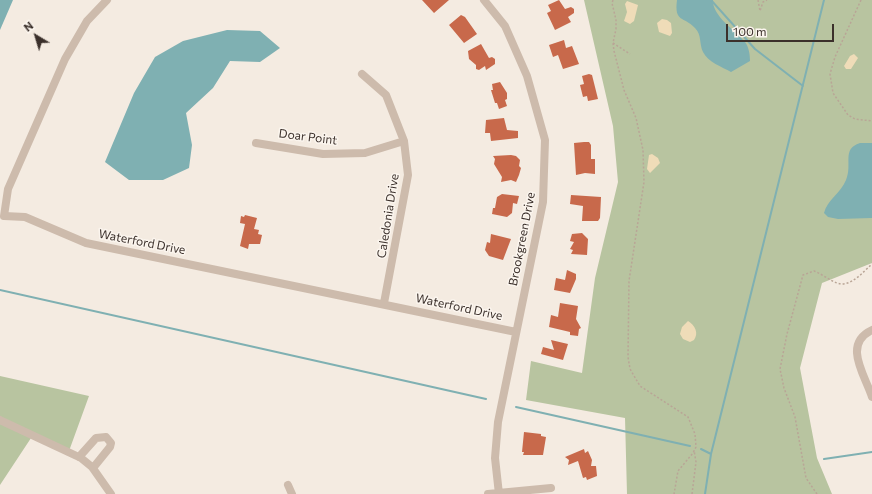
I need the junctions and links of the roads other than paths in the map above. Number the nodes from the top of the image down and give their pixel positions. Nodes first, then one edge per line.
1 (106, 0) edge
2 (484, 0) edge
3 (362, 74) dead end
4 (404, 141) junction
5 (256, 143) dead end
6 (384, 303) junction
7 (872, 330) edge
8 (516, 332) junction
9 (872, 397) edge
10 (0, 420) edge
11 (79, 457) junction
12 (93, 468) junction
13 (288, 485) dead end
14 (551, 488) dead end
15 (111, 494) edge
16 (292, 494) edge
17 (488, 494) edge
18 (499, 494) edge

1 - 6 street, Waterford Drive
2 - 8 street, Brookgreen Drive
3 - 4 street, Caledonia Drive
4 - 5 street, Doar Point
4 - 6 street, Caledonia Drive
6 - 8 street, Waterford Drive
7 - 9 street
8 - 18 street, Brookgreen Drive
10 - 11 street
11 - 12 street
11 - 12 street
12 - 15 street
13 - 16 street
14 - 18 street
17 - 18 street

